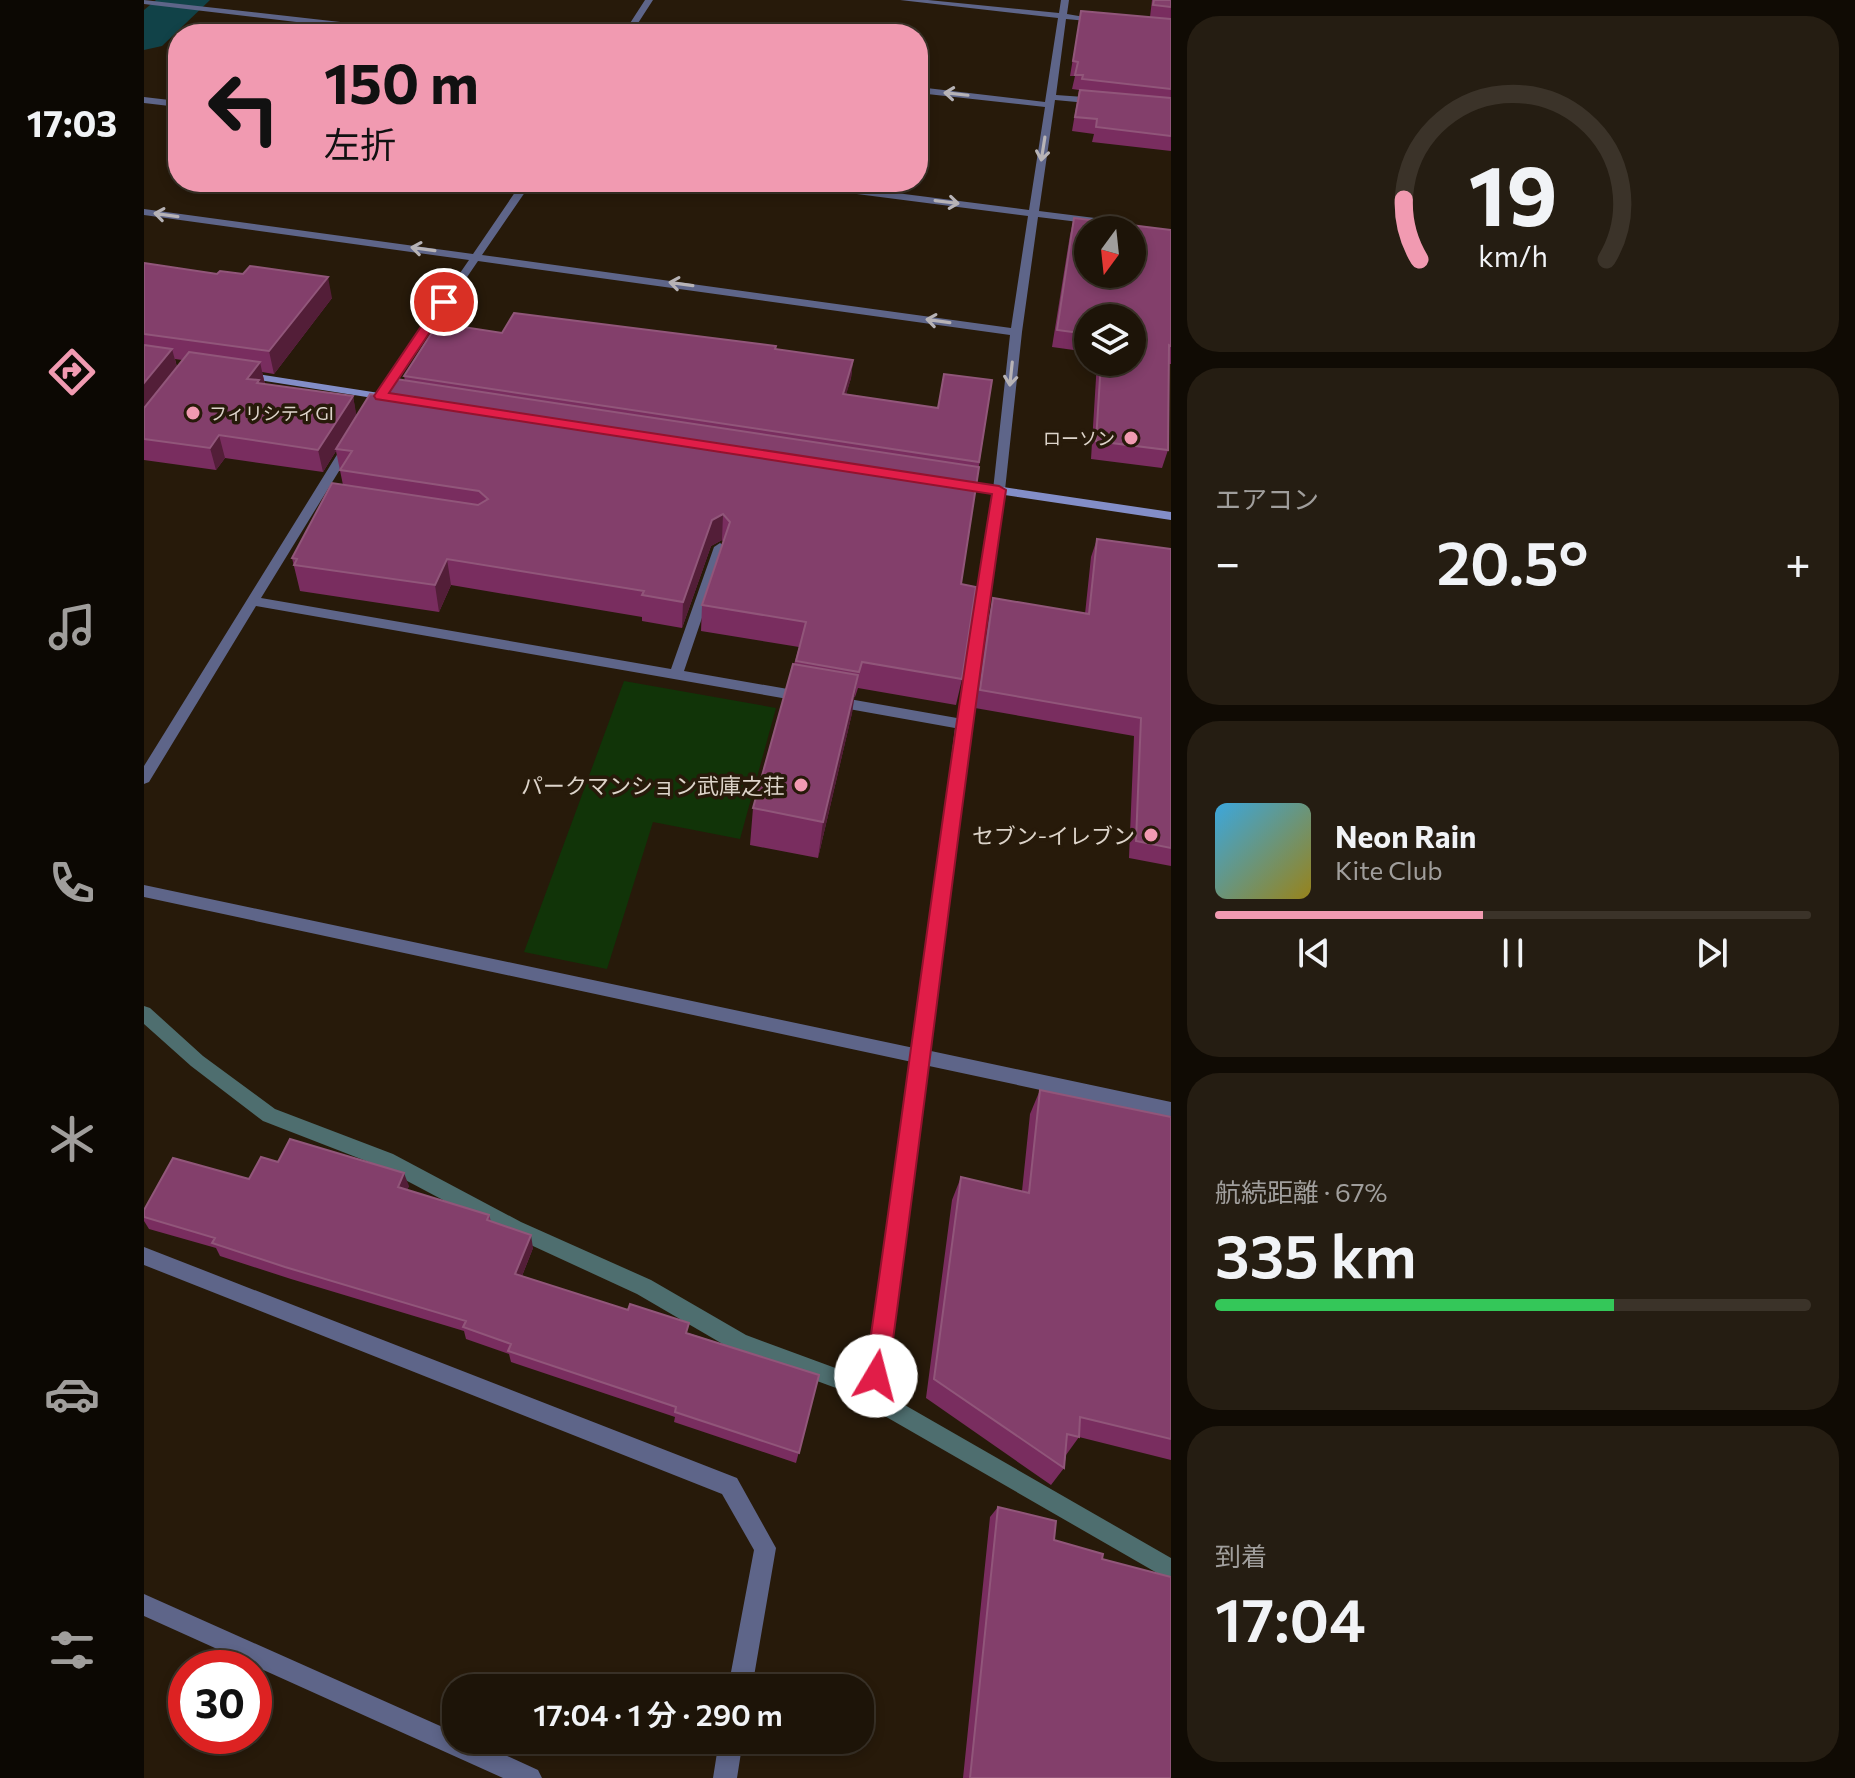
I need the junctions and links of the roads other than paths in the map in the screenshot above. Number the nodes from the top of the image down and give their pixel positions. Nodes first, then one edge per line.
1 (649, 0) edge
2 (904, 0) edge
3 (1065, 0) edge
4 (144, 2) edge
5 (158, 2) edge
6 (144, 14) edge
7 (1063, 17) junction
8 (1109, 21) edge
9 (333, 24) edge
10 (633, 24) edge
11 (928, 91) edge
12 (144, 100) edge
13 (1051, 101) junction
14 (1111, 102) edge
15 (168, 103) edge
16 (520, 192) edge
17 (867, 192) edge
18 (144, 212) edge
19 (1034, 213) junction
20 (1074, 218) edge
21 (476, 256) junction
22 (1016, 332) junction
23 (233, 374) edge
24 (380, 396) junction
25 (411, 401) edge
26 (364, 422) edge
27 (356, 435) edge
28 (937, 481) edge
29 (999, 490) junction
30 (1171, 516) edge
31 (720, 547) edge
32 (251, 601) junction
33 (676, 675) junction
34 (963, 724) junction
35 (144, 778) edge
36 (144, 891) edge
37 (922, 1056) junction
38 (1171, 1110) edge
39 (144, 1256) edge
40 (876, 1376) dead end
41 (144, 1605) edge
42 (742, 1674) edge
43 (729, 1754) edge
44 (530, 1778) edge
45 (725, 1778) edge

1 - 10 street
2 - 7 street
3 - 7 street
4 - 5 street
5 - 6 street
5 - 9 street
7 - 8 street
7 - 13 street
13 -> 11 street
12 - 15 street
13 - 14 street
13 -> 19 street
16 - 21 street
17 -> 19 street
21 -> 18 street
19 - 20 street
19 - 22 street
22 -> 21 street
21 - 24 street
22 -> 29 street
23 - 24 street
24 - 25 street
24 - 26 street
27 - 32 street
28 - 29 street
29 - 30 street
29 - 34 street
31 - 33 street
32 - 33 street
32 - 35 street
33 - 34 street
34 - 37 street
36 - 37 street
37 - 38 street
37 - 40 street
39 - 42 street
41 - 44 street
43 - 45 street

